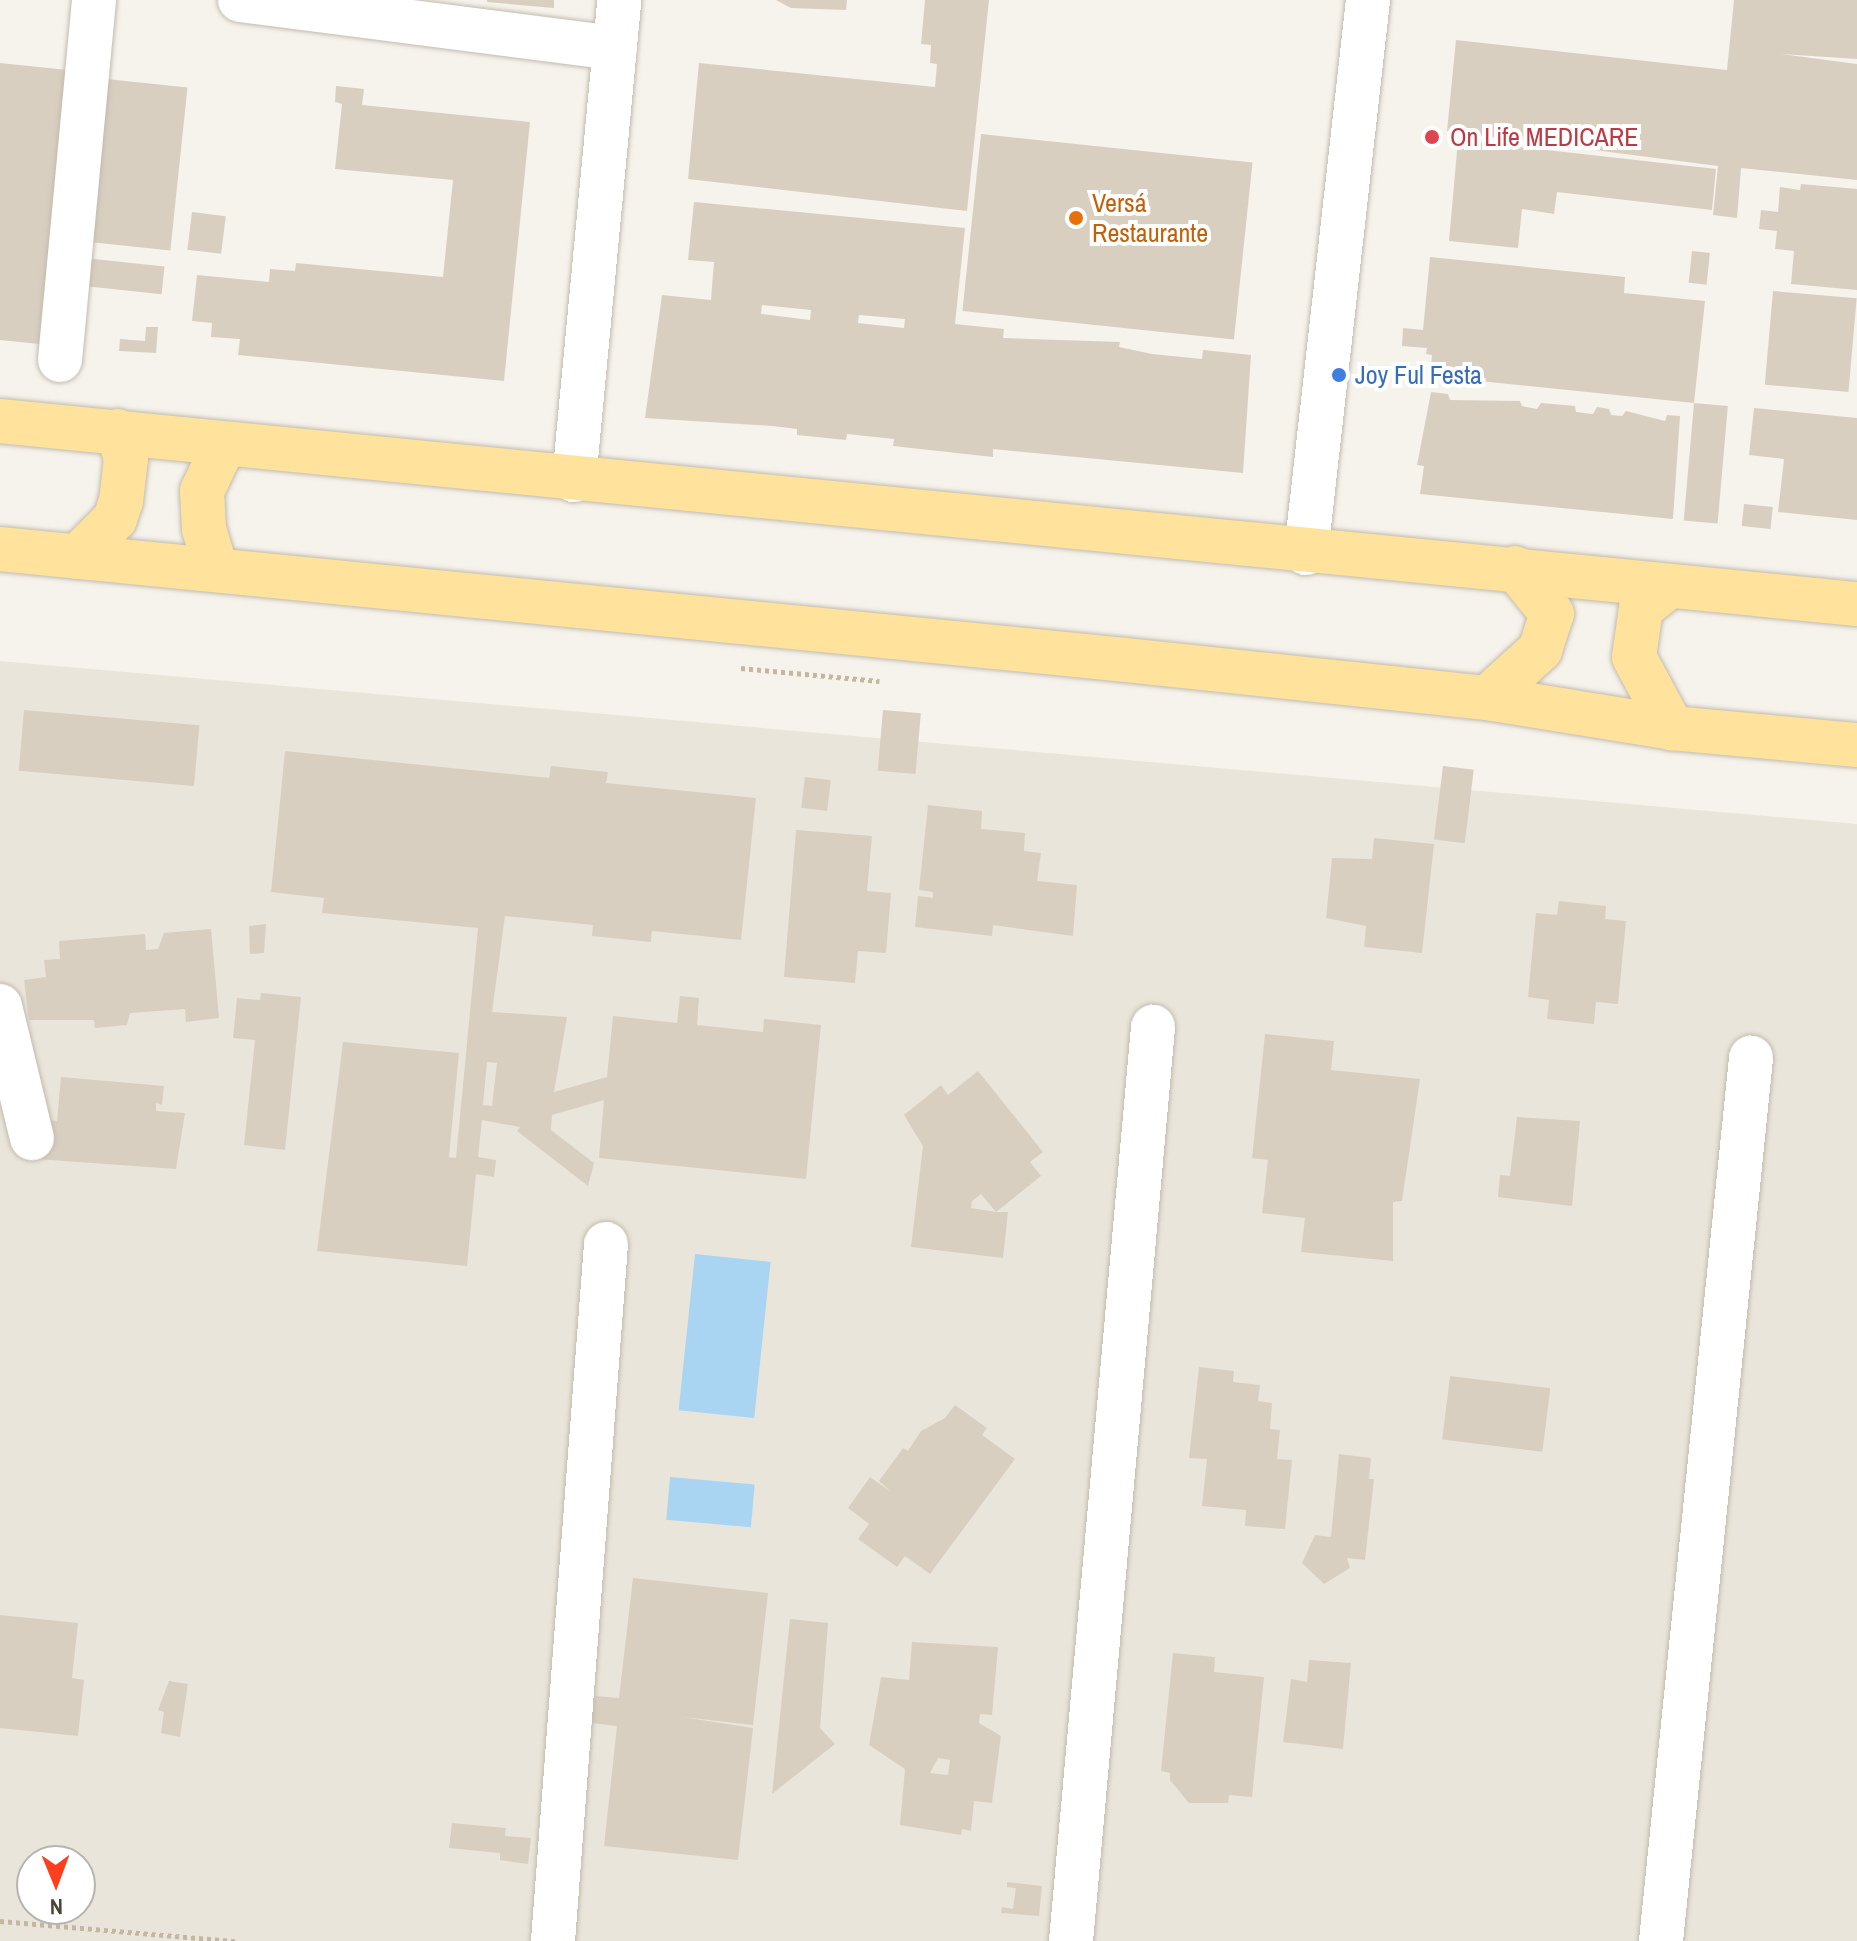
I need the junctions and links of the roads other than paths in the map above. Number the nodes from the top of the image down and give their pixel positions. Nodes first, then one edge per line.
1 (94, 0) edge
2 (240, 0) edge
3 (619, 0) edge
4 (1368, 0) edge
5 (362, 7) edge
6 (615, 48) junction
7 (60, 360) dead end
8 (0, 421) edge
9 (118, 431) junction
10 (224, 445) junction
11 (574, 480) junction
12 (0, 549) edge
13 (1306, 553) junction
14 (77, 557) junction
15 (1515, 568) junction
16 (216, 569) junction
17 (1667, 588) junction
18 (1857, 604) edge
19 (1487, 698) junction
20 (1672, 728) junction
21 (1857, 745) edge
22 (0, 1006) edge
23 (1153, 1027) dead end
24 (1751, 1058) dead end
25 (32, 1138) dead end
26 (606, 1244) dead end
27 (553, 1941) edge
28 (1071, 1941) edge
29 (1661, 1941) edge

1 - 7 street
2 - 5 street
3 - 6 street
4 - 13 street
5 - 6 street
6 - 11 street
8 - 9 main road
9 - 10 main road
9 - 14 main road
10 - 11 main road
10 - 16 main road
11 - 13 main road
12 - 14 main road
13 - 15 main road
14 - 16 main road
15 - 17 main road
15 - 19 main road
16 - 19 main road
17 - 18 main road
17 - 20 main road
19 - 20 main road
20 - 21 main road
22 - 25 street
23 - 28 street
24 - 29 street
26 - 27 street

